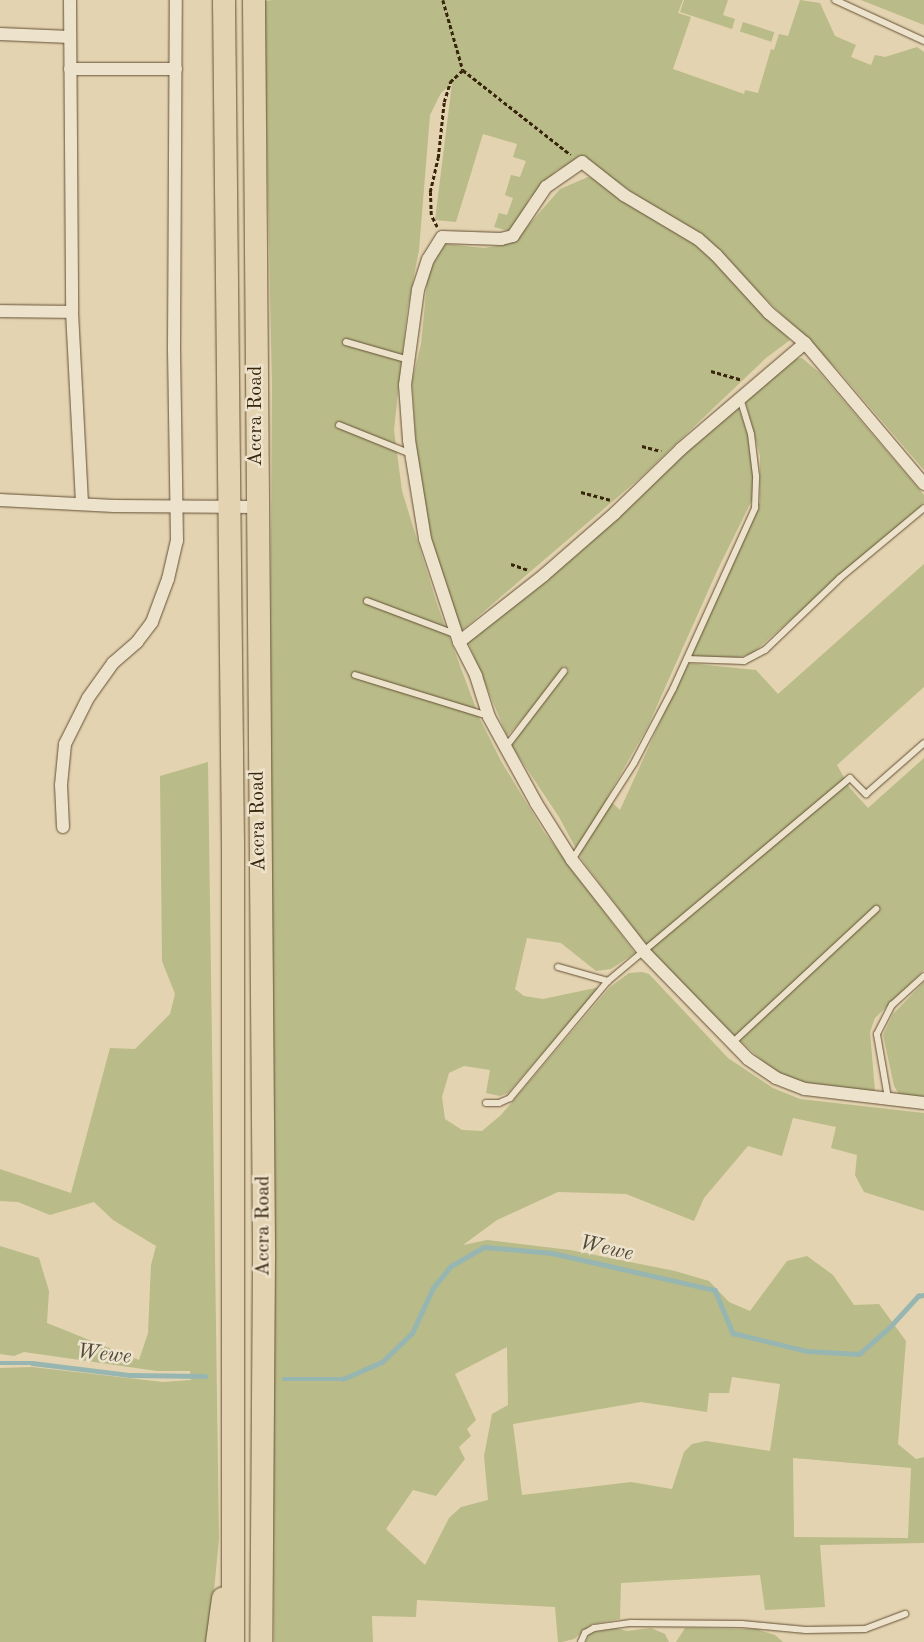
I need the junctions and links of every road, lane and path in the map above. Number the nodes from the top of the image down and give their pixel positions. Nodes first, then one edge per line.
1 (70, 0) edge
2 (176, 0) edge
3 (224, 0) edge
4 (254, 0) edge
5 (443, 0) edge
6 (835, 0) edge
7 (0, 34) edge
8 (70, 37) junction
9 (924, 41) edge
10 (70, 69) junction
11 (176, 69) junction
12 (462, 70) junction
13 (582, 162) junction
14 (442, 237) junction
15 (0, 311) edge
16 (72, 312) junction
17 (346, 342) dead end
18 (805, 342) junction
19 (410, 360) junction
20 (711, 371) dead end
21 (756, 384) junction
22 (739, 398) junction
23 (339, 425) dead end
24 (411, 454) junction
25 (924, 484) edge
26 (581, 492) dead end
27 (0, 500) edge
28 (82, 504) junction
29 (624, 504) junction
30 (175, 506) junction
31 (229, 507) junction
32 (256, 507) junction
33 (924, 508) edge
34 (367, 601) dead end
35 (457, 638) junction
36 (687, 659) junction
37 (564, 672) dead end
38 (355, 675) dead end
39 (490, 717) junction
40 (924, 743) edge
41 (506, 748) junction
42 (63, 827) dead end
43 (572, 860) junction
44 (876, 909) dead end
45 (645, 953) junction
46 (558, 967) dead end
47 (924, 976) edge
48 (608, 981) junction
49 (731, 1044) junction
50 (888, 1100) junction
51 (486, 1103) dead end
52 (924, 1103) edge
53 (233, 1543) junction
54 (905, 1614) dead end
55 (217, 1642) edge
56 (233, 1642) edge
57 (261, 1642) edge
58 (581, 1642) edge

1 - 8 street
2 - 11 street
3 - 31 highway, Accra Road
4 - 32 highway, Accra Road
5 - 12 path
6 - 9 lane
7 - 8 street
8 - 10 street
10 - 11 street
10 - 16 street
11 - 30 street
12 - 13 path
12 - 14 path
13 - 14 street
13 - 18 street
14 - 19 street
15 - 16 street
16 - 28 street
17 - 19 lane
18 - 21 street
18 - 25 street
19 - 24 street
20 - 21 path
21 - 22 street
22 - 29 street
22 - 36 lane
23 - 24 lane
24 - 35 street
26 - 29 path
27 - 28 street
28 - 30 street
29 - 35 street
30 - 31 street
30 - 42 street
31 - 32 street
31 - 53 highway, Accra Road
32 - 57 highway, Accra Road
33 - 36 lane
34 - 35 lane
35 - 39 street
36 - 43 lane
37 - 41 lane
38 - 39 lane
39 - 41 street
40 - 45 lane
41 - 43 street
43 - 45 street
44 - 49 lane
45 - 48 lane
45 - 49 street
46 - 48 lane
47 - 50 lane
48 - 51 lane
49 - 50 street
50 - 52 street
53 - 55 highway
53 - 56 highway, Accra Road
54 - 58 lane

